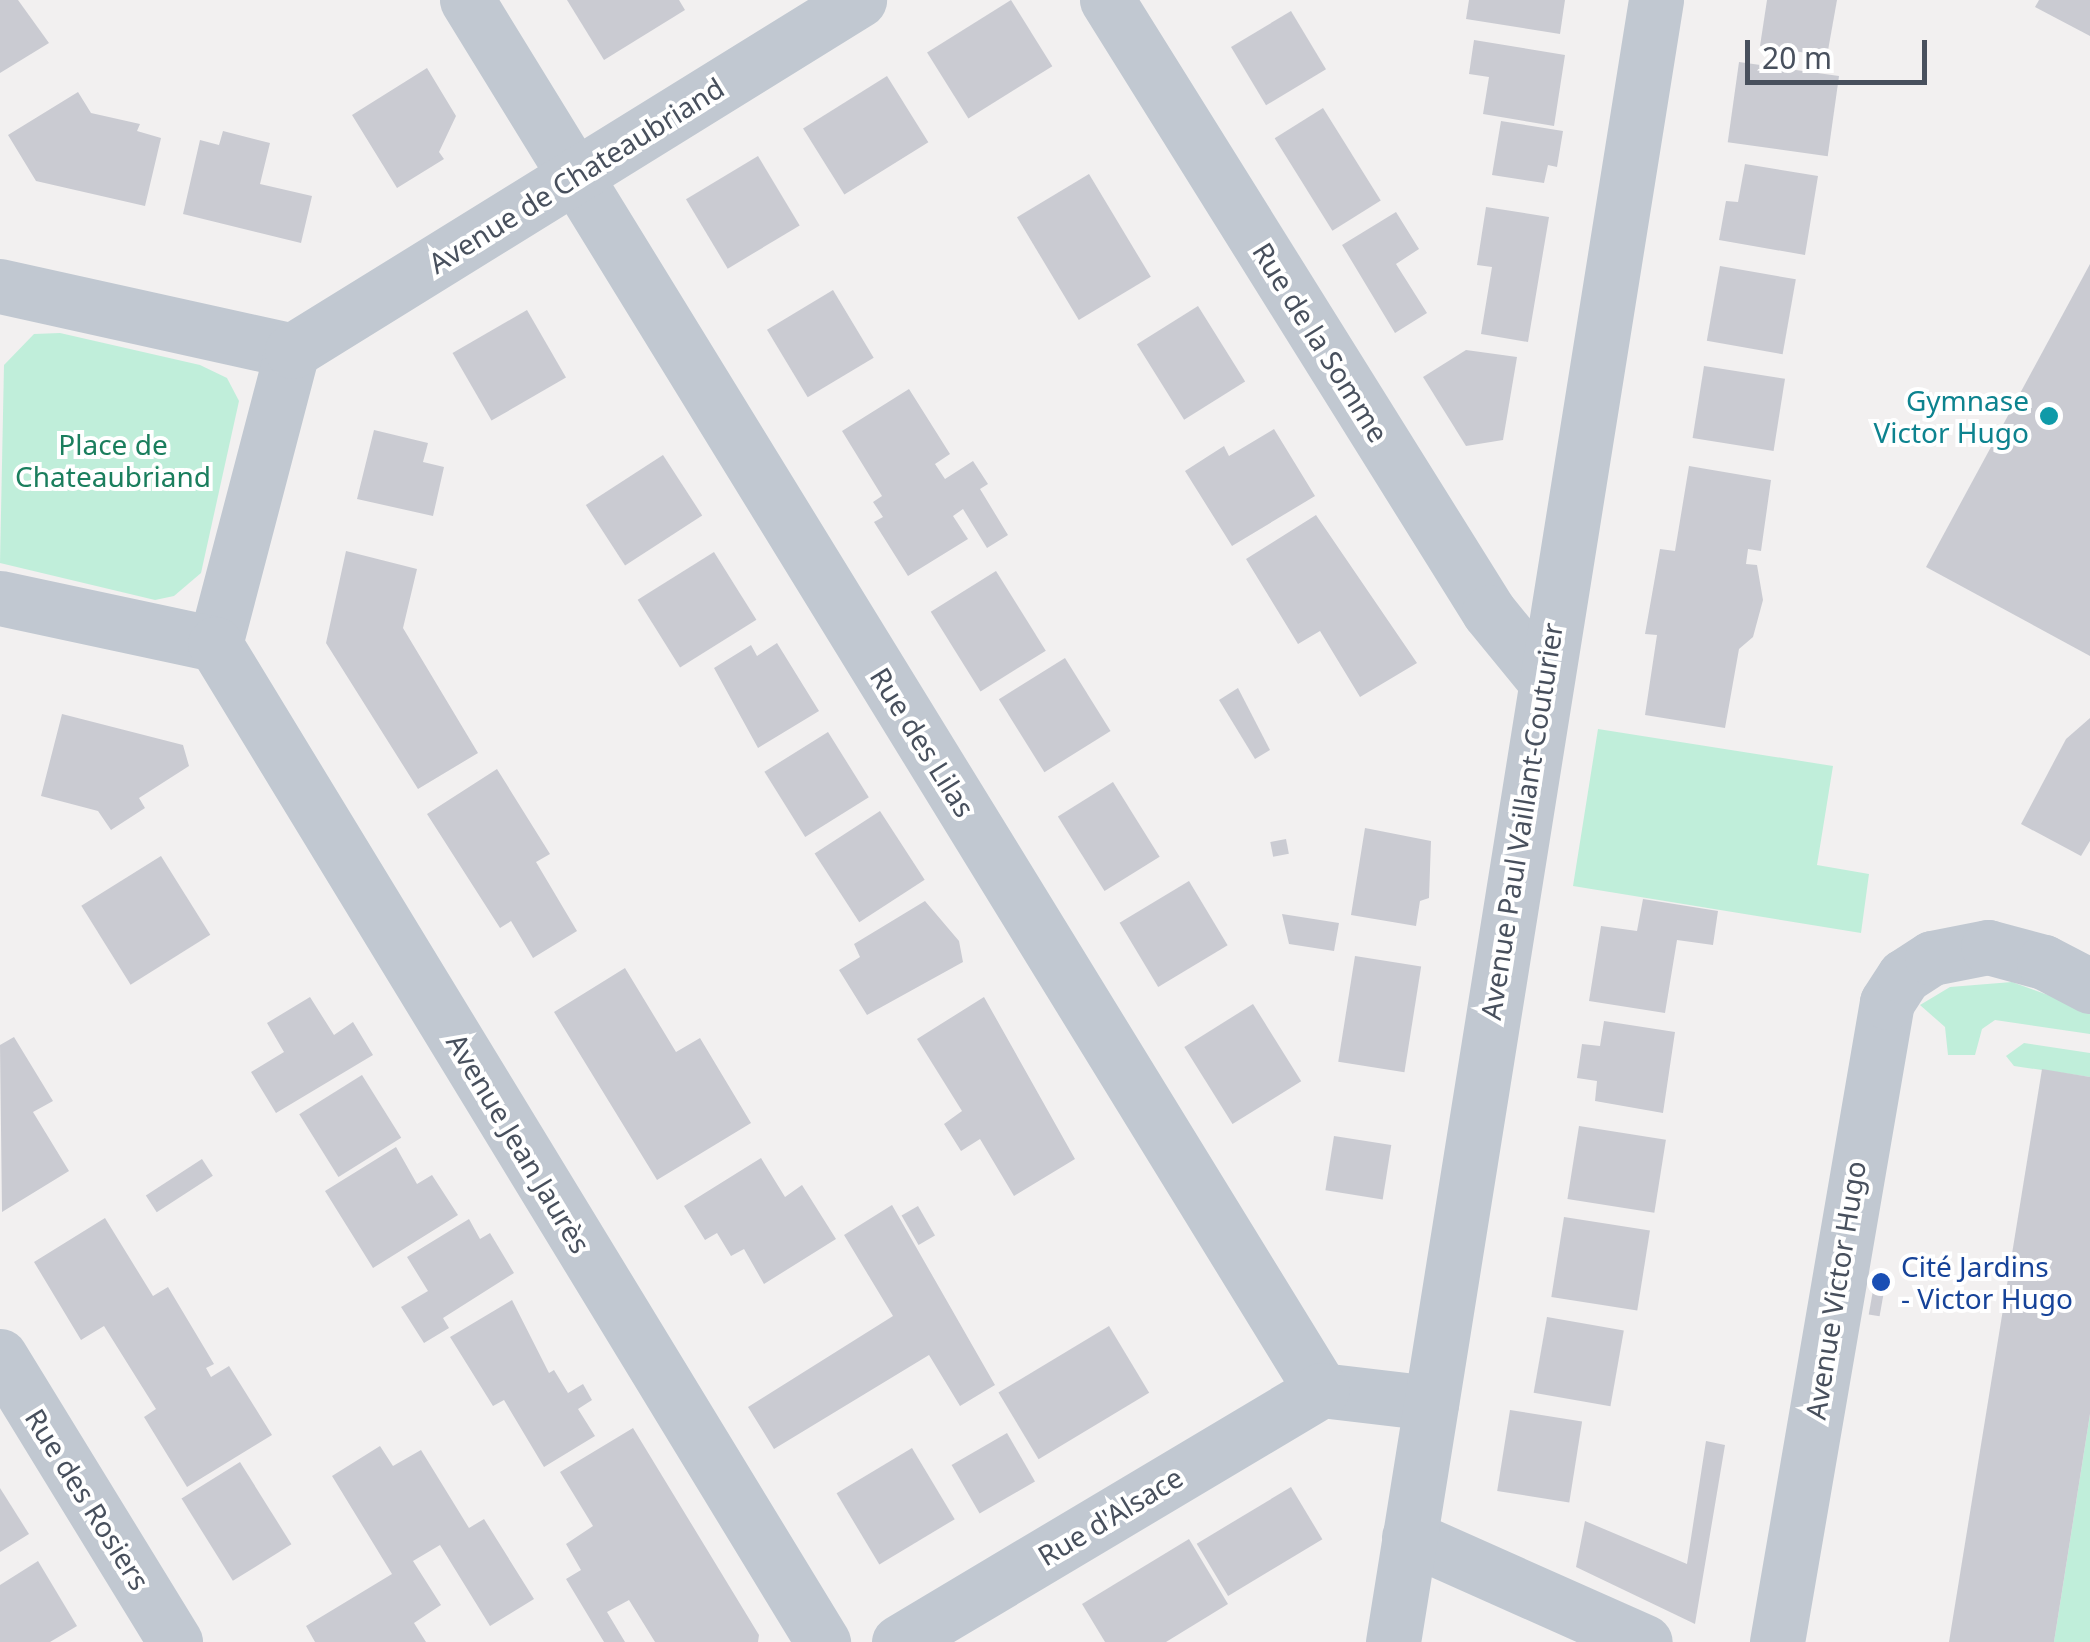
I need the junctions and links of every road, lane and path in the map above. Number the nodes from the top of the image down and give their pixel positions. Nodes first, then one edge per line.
1 (467, 0) edge
2 (859, 0) edge
3 (1107, 0) edge
4 (1656, 0) edge
5 (575, 175) junction
6 (0, 286) edge
7 (292, 351) junction
8 (0, 598) edge
9 (216, 644) junction
10 (1544, 678) junction
11 (2090, 986) edge
12 (0, 1356) edge
13 (1321, 1390) junction
14 (1431, 1403) junction
15 (1409, 1537) junction
16 (176, 1642) edge
17 (823, 1642) edge
18 (899, 1642) edge
19 (1393, 1642) edge
20 (1645, 1642) edge
21 (1777, 1642) edge

1 - 5 street, Rue des Lilas
2 - 5 street, Avenue de Chateaubriand
3 - 10 street, Rue de la Somme
4 - 10 street, Avenue Paul Vaillant-Couturier
5 - 7 street, Avenue de Chateaubriand
5 - 13 street, Rue des Lilas
6 - 7 street
7 - 9 street
8 - 9 street
9 - 17 street, Avenue Jean Jaurès
10 - 14 street, Avenue Paul Vaillant-Couturier
11 - 21 street, Avenue Victor Hugo
12 - 16 street, Rue des Rosiers
13 - 14 street
13 - 18 street, Rue d'Alsace
14 - 15 street, Avenue Paul Vaillant-Couturier
15 - 19 street, Avenue Paul Vaillant-Couturier
15 - 20 street

